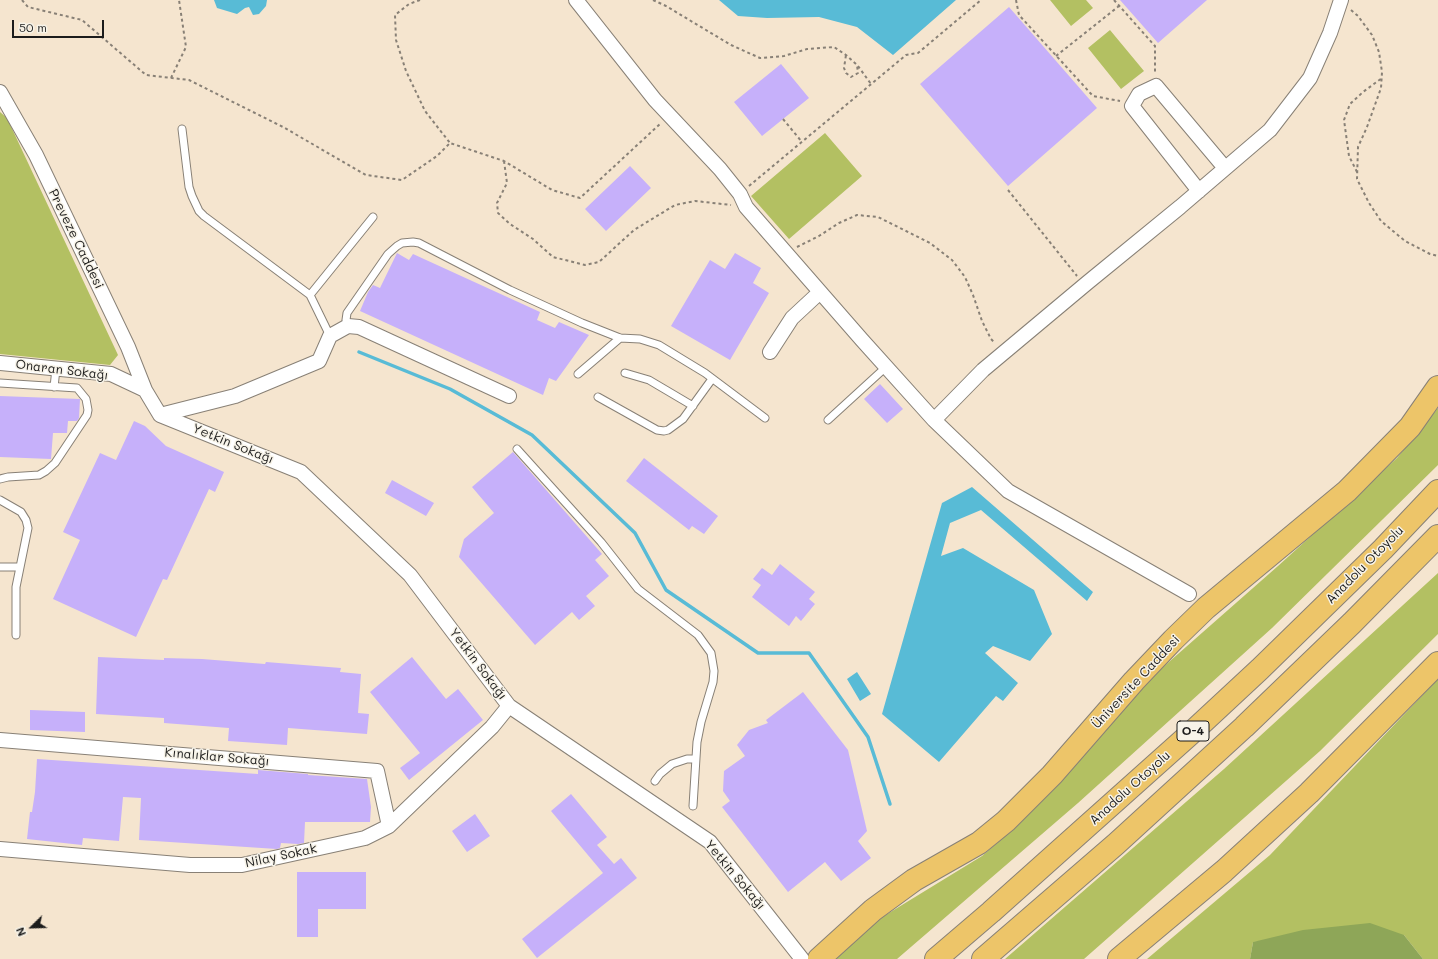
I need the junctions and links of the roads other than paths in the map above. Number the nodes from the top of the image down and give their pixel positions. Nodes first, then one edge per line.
1 (576, 0) edge
2 (1341, 1) edge
3 (0, 92) edge
4 (182, 129) dead end
5 (1225, 168) junction
6 (1199, 191) junction
7 (373, 217) dead end
8 (820, 292) junction
9 (310, 295) junction
10 (348, 326) junction
11 (330, 336) junction
12 (620, 338) junction
13 (770, 352) dead end
14 (0, 363) edge
15 (886, 368) junction
16 (56, 369) junction
17 (625, 373) dead end
18 (578, 374) dead end
19 (712, 379) junction
20 (0, 383) edge
21 (54, 387) junction
22 (1438, 387) edge
23 (145, 390) junction
24 (509, 396) dead end
25 (598, 396) dead end
26 (1438, 398) edge
27 (694, 406) junction
28 (160, 415) junction
29 (765, 418) dead end
30 (828, 420) dead end
31 (934, 420) junction
32 (1410, 427) junction
33 (517, 449) dead end
34 (0, 479) edge
35 (1438, 491) edge
36 (0, 500) edge
37 (1438, 536) edge
38 (0, 567) edge
39 (20, 567) junction
40 (1198, 601) junction
41 (16, 635) dead end
42 (1438, 663) edge
43 (509, 706) junction
44 (0, 740) edge
45 (696, 759) junction
46 (655, 781) dead end
47 (693, 806) dead end
48 (390, 826) junction
49 (0, 848) edge
50 (802, 959) edge
51 (819, 959) edge
52 (936, 959) edge
53 (983, 959) edge
54 (1120, 959) edge

1 - 8 street
2 - 5 street
3 - 23 street, Preveze Caddesi
4 - 9 lane
5 - 6 street
5 - 6 street
6 - 31 street
7 - 9 lane
8 - 13 street
8 - 15 street
9 - 11 lane
10 - 11 street
10 - 12 lane
10 - 24 street
11 - 28 street
12 - 18 lane
12 - 19 lane
14 - 16 street, Onaran Sokağı
15 - 30 lane
15 - 31 street
16 - 21 lane
16 - 23 street, Onaran Sokağı
17 - 27 lane
19 - 27 lane
19 - 29 lane
20 - 21 lane
21 - 34 lane
22 - 32 main road, Üniversite Caddesi
23 - 28 street
25 - 27 lane
26 - 32 main road
28 - 43 street, Yetkin Sokağı
31 - 40 street
32 - 40 main road, Üniversite Caddesi
33 - 45 lane
35 - 52 main road, Anadolu Otoyolu / O-4
36 - 39 lane
37 - 53 main road, O-4
38 - 39 lane
39 - 41 lane
40 - 51 main road, Üniversite Caddesi
42 - 54 main road
43 - 48 street, Nilay Sokak
43 - 50 street, Yetkin Sokağı
44 - 48 street, Kınalıklar Sokağı
45 - 46 lane
45 - 47 lane
48 - 49 street, Nilay Sokak

